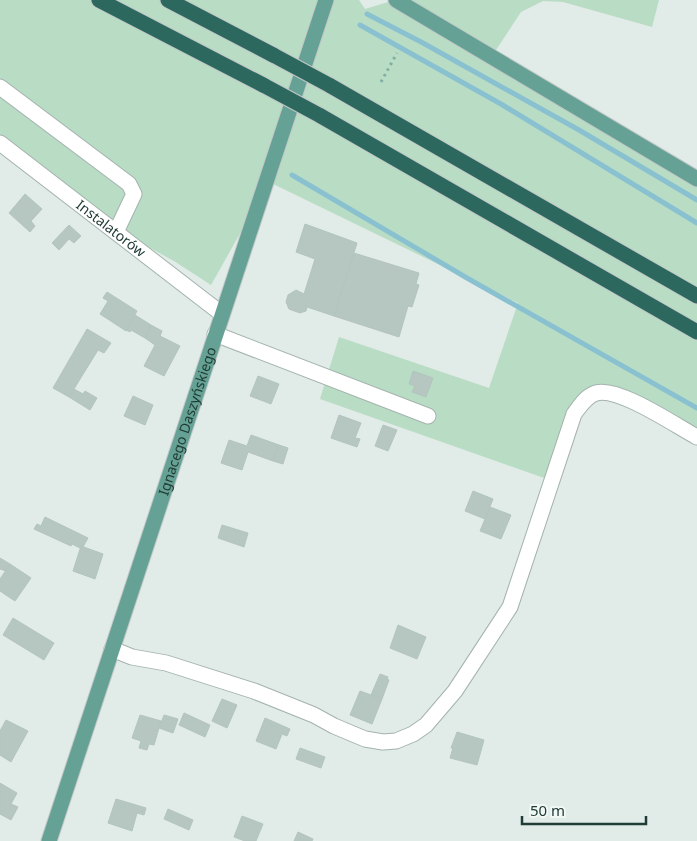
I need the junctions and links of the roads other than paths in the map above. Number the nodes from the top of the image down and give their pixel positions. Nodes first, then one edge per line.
1 (100, 0) edge
2 (168, 0) edge
3 (326, 0) edge
4 (396, 0) edge
5 (0, 87) edge
6 (0, 143) edge
7 (697, 179) edge
8 (116, 232) junction
9 (697, 296) edge
10 (222, 314) junction
11 (697, 332) edge
12 (215, 334) junction
13 (428, 416) dead end
14 (697, 437) edge
15 (112, 649) junction
16 (49, 841) edge

1 - 11 highway, bridge
2 - 9 highway, bridge
3 - 10 main road, Ignacego Daszyńskiego
4 - 7 main road
5 - 8 street
6 - 8 street, Instalatorów
8 - 10 street, Instalatorów
10 - 12 main road, Ignacego Daszyńskiego
12 - 13 street
12 - 15 main road, Ignacego Daszyńskiego
14 - 15 street
15 - 16 main road, Ignacego Daszyńskiego

